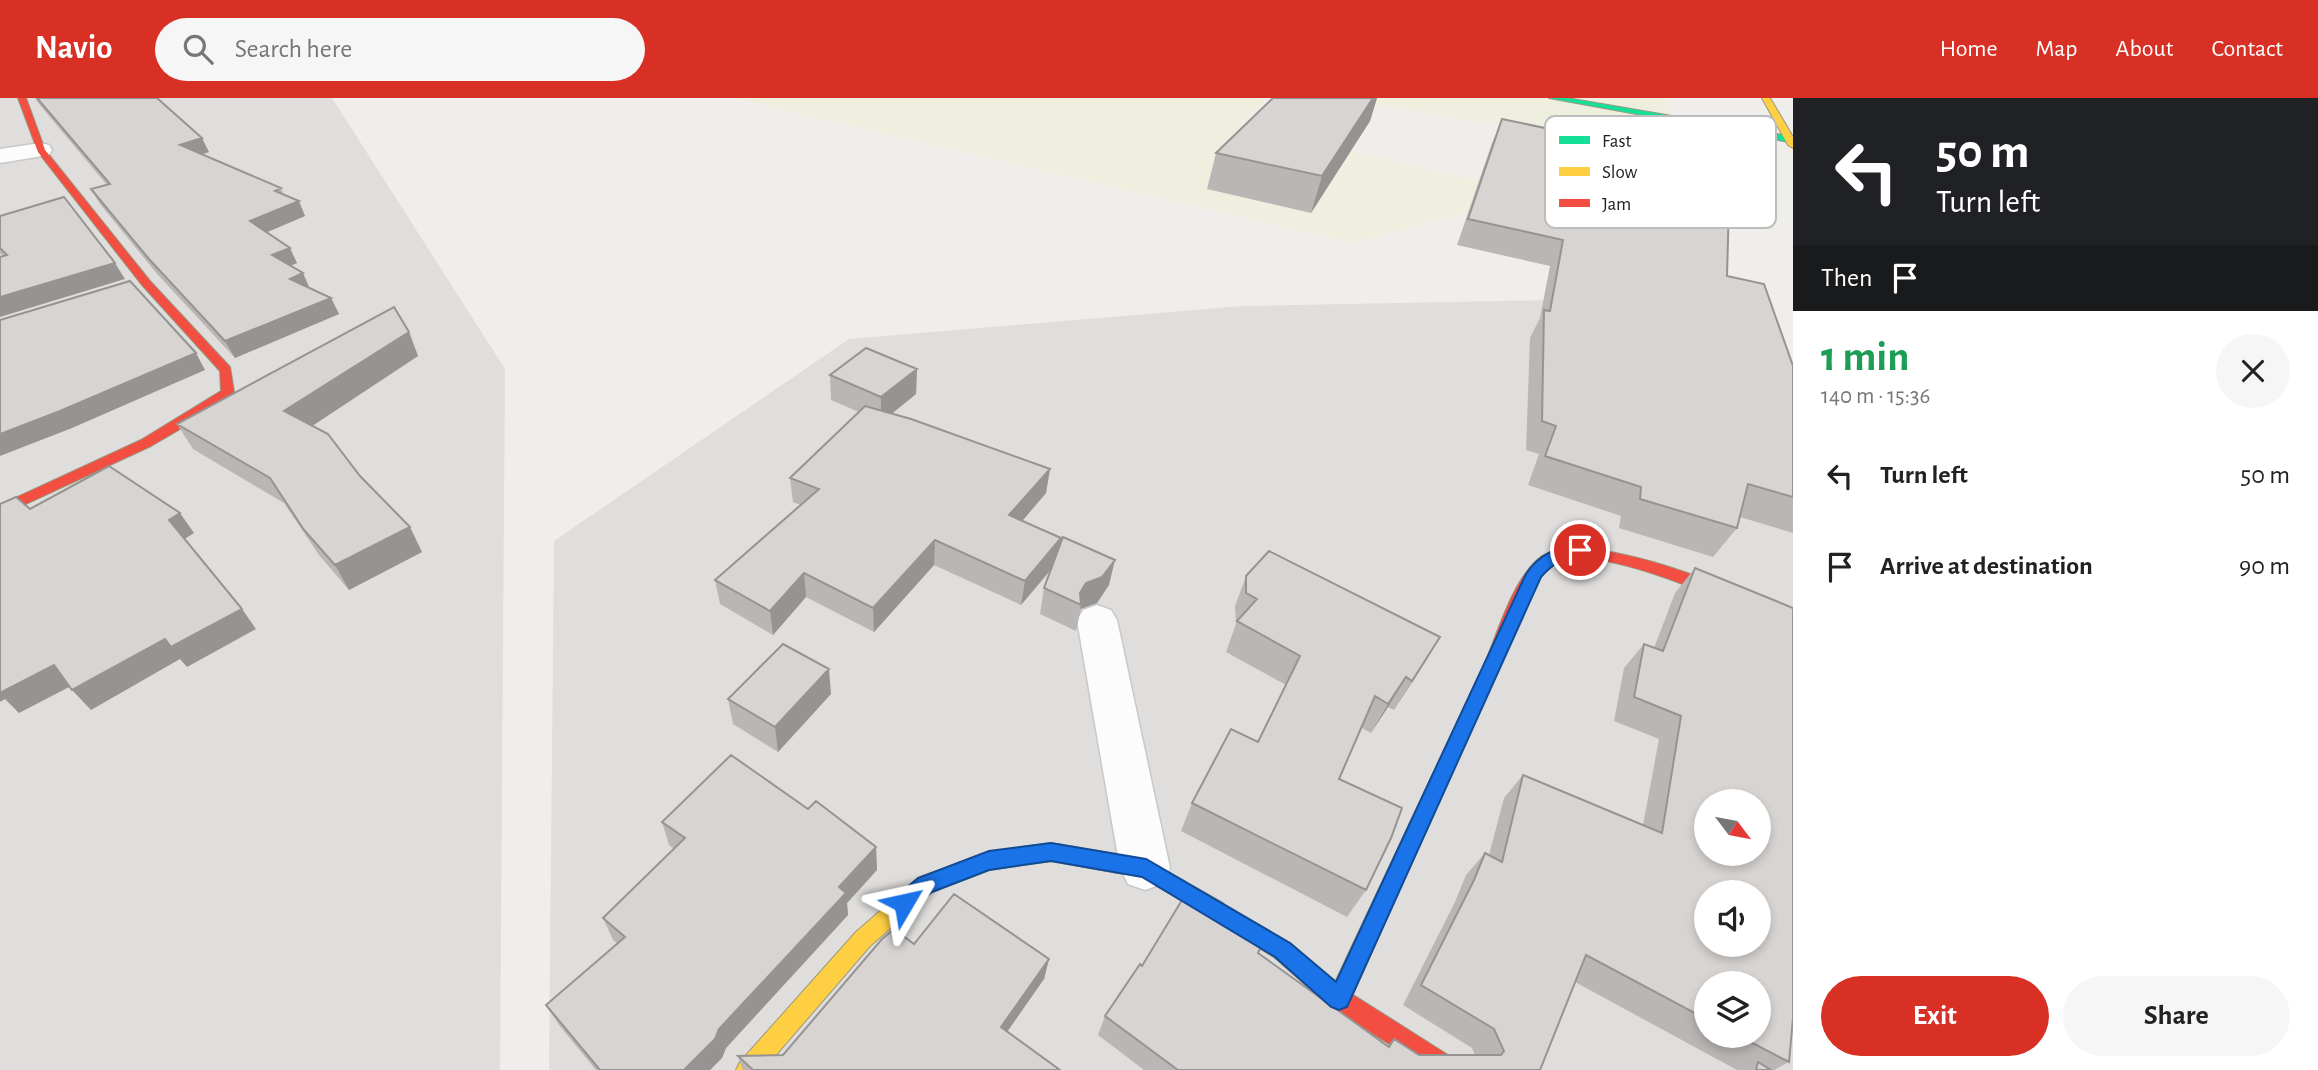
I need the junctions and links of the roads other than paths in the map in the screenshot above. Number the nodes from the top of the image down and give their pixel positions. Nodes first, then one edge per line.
1 (22, 98) edge
2 (1553, 98) edge
3 (1766, 98) edge
4 (1650, 116) edge
5 (1791, 142) edge
6 (41, 150) junction
7 (0, 156) edge
8 (0, 511) edge
9 (1097, 620) dead end
10 (1793, 621) edge
11 (1146, 868) junction
12 (1339, 999) junction
13 (748, 1070) edge
14 (1451, 1070) edge

1 - 6 street
2 - 4 street
3 - 5 street
6 - 7 street
6 - 8 street
9 - 11 street
10 - 12 street
11 - 12 street
11 - 13 street
12 - 14 street

